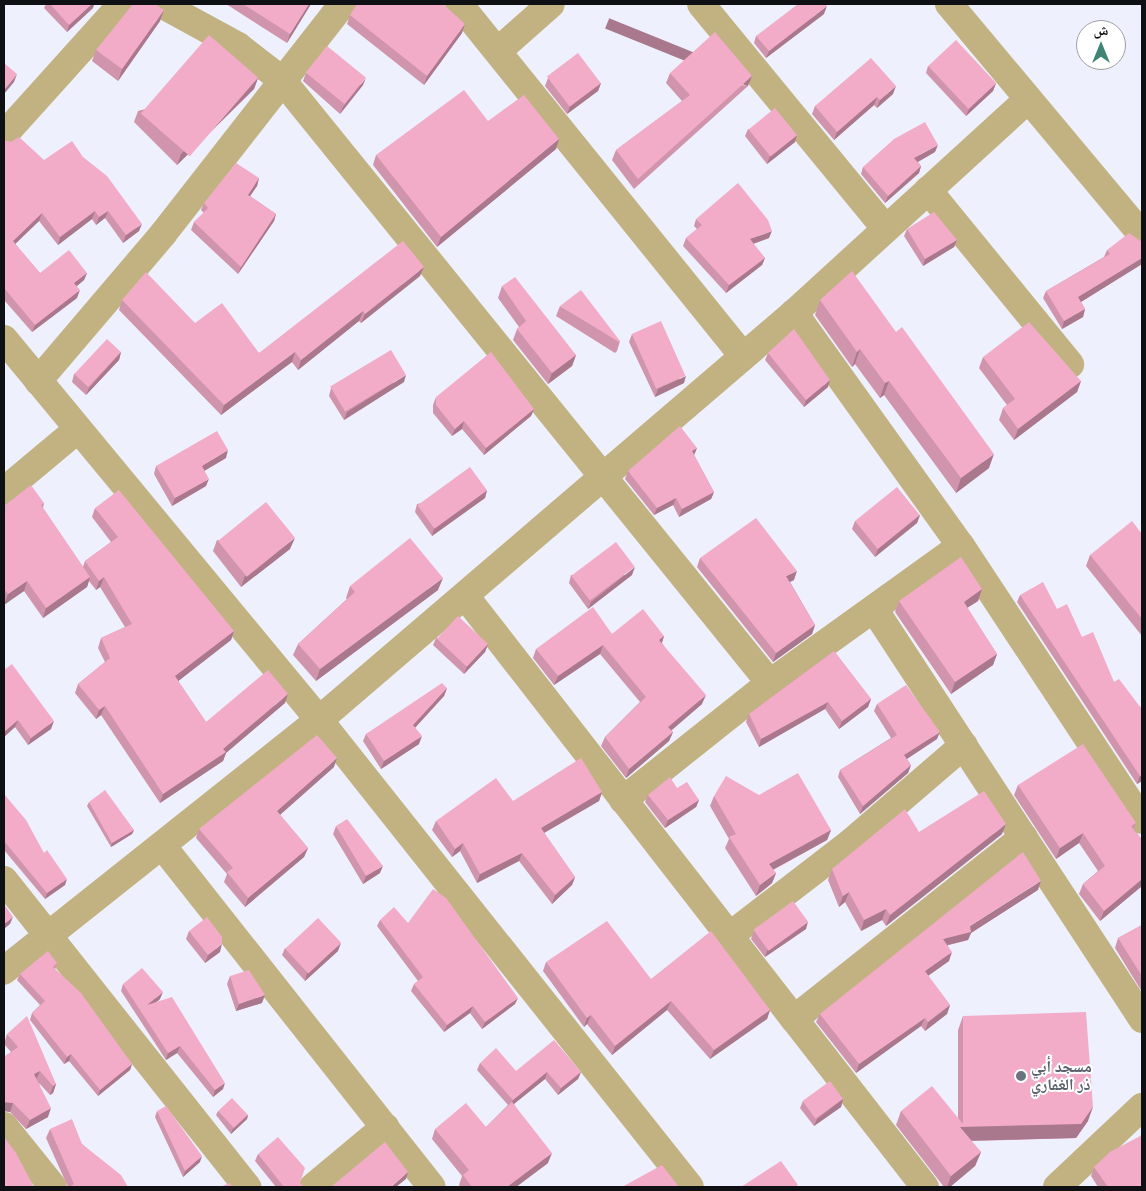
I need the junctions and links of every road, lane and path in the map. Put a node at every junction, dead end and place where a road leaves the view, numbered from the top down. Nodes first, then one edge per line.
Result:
1 (122, 4) edge
2 (161, 4) edge
3 (343, 4) edge
4 (459, 4) edge
5 (551, 4) edge
6 (701, 4) edge
7 (949, 4) edge
8 (499, 50) junction
9 (282, 80) junction
10 (1028, 99) junction
11 (4, 135) edge
12 (928, 190) junction
13 (886, 229) junction
14 (1142, 235) edge
15 (794, 313) junction
16 (4, 339) edge
17 (743, 356) junction
18 (1070, 364) dead end
19 (38, 382) junction
20 (77, 430) junction
21 (601, 474) junction
22 (4, 491) edge
23 (961, 546) junction
24 (466, 597) junction
25 (874, 609) junction
26 (770, 683) junction
27 (319, 720) junction
28 (964, 745) junction
29 (623, 800) junction
30 (1142, 820) edge
31 (1024, 837) junction
32 (164, 848) junction
33 (4, 880) edge
34 (49, 934) junction
35 (728, 937) junction
36 (4, 971) edge
37 (794, 1019) junction
38 (1142, 1019) edge
39 (1142, 1107) edge
40 (4, 1126) edge
41 (385, 1127) junction
42 (53, 1187) edge
43 (247, 1187) edge
44 (313, 1187) edge
45 (432, 1187) edge
46 (690, 1187) edge
47 (925, 1187) edge
48 (1058, 1187) edge

1 - 11 street
2 - 9 street
3 - 9 street
4 - 8 street
5 - 8 street
6 - 13 street
7 - 10 street
8 - 17 street
9 - 19 street
9 - 21 street
10 - 12 street
10 - 14 street
12 - 13 street
12 - 18 street
13 - 15 street
15 - 17 street
15 - 23 street
16 - 19 street
17 - 21 street
19 - 20 street
20 - 22 street
20 - 27 street
21 - 24 street
21 - 26 street
23 - 25 street
23 - 30 street
24 - 27 street
24 - 29 street
25 - 26 street
25 - 28 street
26 - 29 street
27 - 32 street
27 - 46 street
28 - 31 street
28 - 35 street
29 - 35 street
31 - 37 street
31 - 38 street
32 - 34 street
32 - 41 street
33 - 34 street
34 - 36 street
34 - 43 street
35 - 37 street
37 - 47 street
39 - 48 street
40 - 42 street
41 - 44 street
41 - 45 street

